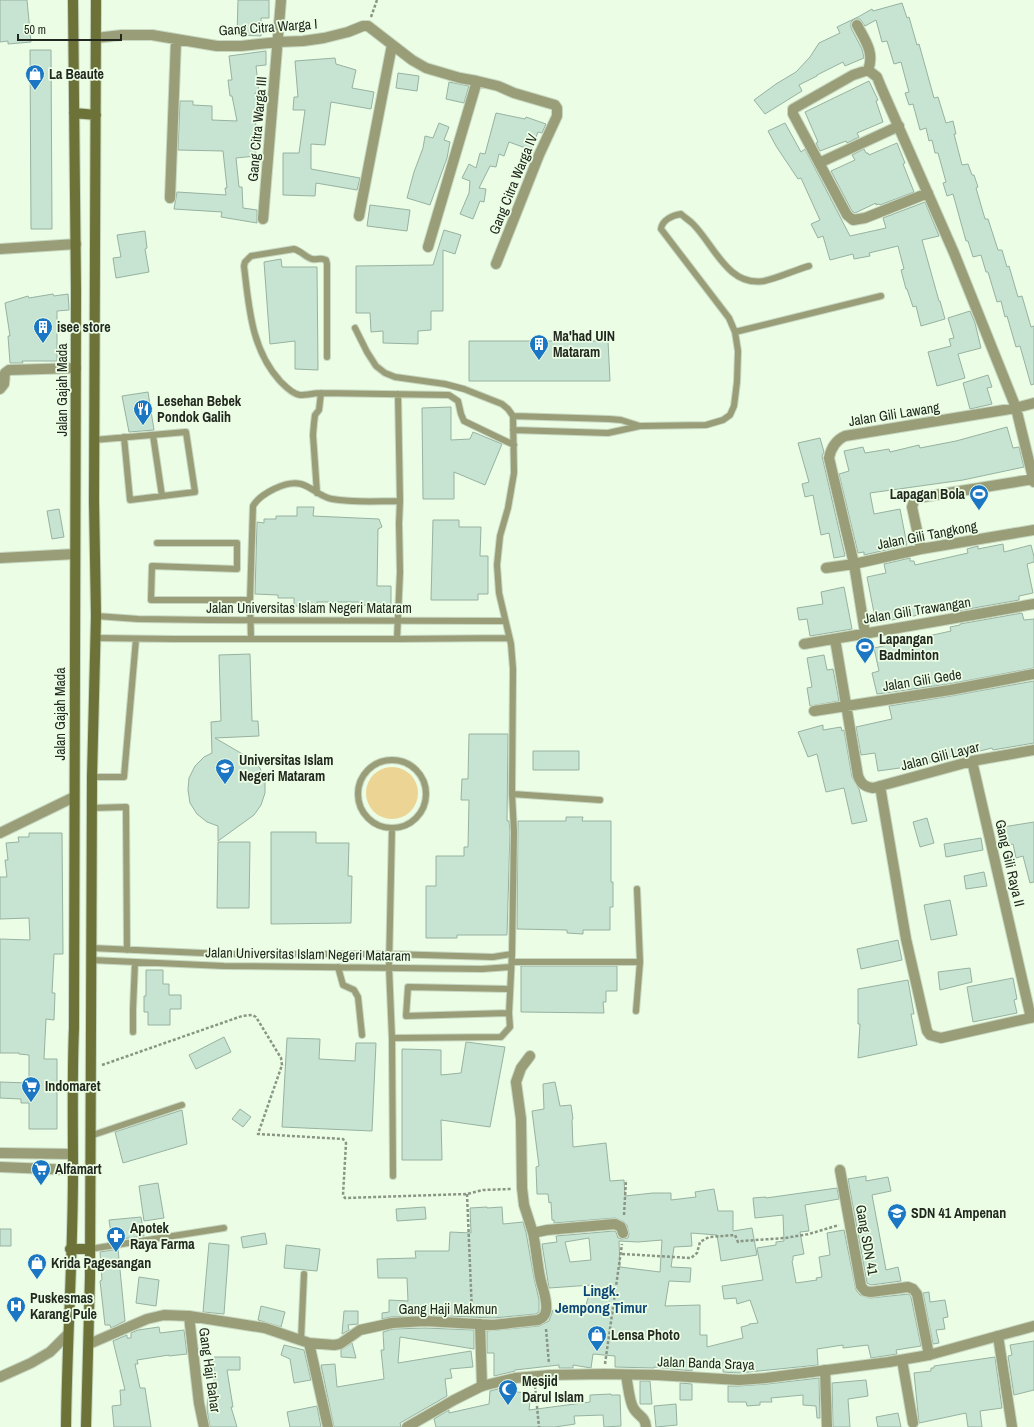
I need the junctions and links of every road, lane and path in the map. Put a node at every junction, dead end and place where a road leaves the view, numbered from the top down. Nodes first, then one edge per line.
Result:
1 (73, 0) edge
2 (96, 0) edge
3 (281, 0) edge
4 (377, 0) edge
5 (857, 25) dead end
6 (368, 26) junction
7 (96, 38) junction
8 (176, 40) junction
9 (278, 42) junction
10 (392, 45) junction
11 (868, 70) junction
12 (477, 81) junction
13 (74, 113) junction
14 (96, 115) junction
15 (899, 126) junction
16 (819, 163) junction
17 (928, 193) junction
18 (170, 198) dead end
19 (359, 216) dead end
20 (263, 220) dead end
21 (76, 244) junction
22 (428, 247) dead end
23 (0, 249) edge
24 (496, 264) dead end
25 (808, 266) dead end
26 (881, 296) dead end
27 (355, 328) dead end
28 (735, 332) junction
29 (327, 357) dead end
30 (76, 368) junction
31 (0, 389) edge
32 (322, 393) junction
33 (398, 394) junction
34 (1034, 403) edge
35 (1016, 408) junction
36 (513, 416) junction
37 (640, 426) junction
38 (513, 430) junction
39 (153, 435) junction
40 (124, 437) junction
41 (94, 440) junction
42 (514, 445) junction
43 (1034, 480) edge
44 (317, 493) junction
45 (162, 496) junction
46 (94, 501) junction
47 (400, 501) junction
48 (76, 502) junction
49 (1034, 530) edge
50 (157, 543) dead end
51 (920, 549) junction
52 (75, 554) junction
53 (0, 558) edge
54 (854, 564) junction
55 (826, 568) dead end
56 (250, 600) junction
57 (1034, 604) edge
58 (96, 616) junction
59 (251, 621) junction
60 (397, 621) junction
61 (505, 621) junction
62 (865, 633) junction
63 (96, 638) junction
64 (509, 638) junction
65 (136, 639) junction
66 (251, 639) junction
67 (397, 639) junction
68 (835, 639) junction
69 (804, 644) dead end
70 (1034, 674) edge
71 (846, 706) junction
72 (814, 711) dead end
73 (1034, 750) edge
74 (972, 761) junction
75 (92, 777) junction
76 (880, 786) junction
77 (512, 794) junction
78 (74, 797) junction
79 (600, 800) dead end
80 (92, 808) junction
81 (392, 828) junction
82 (0, 833) edge
83 (637, 889) dead end
84 (91, 948) junction
85 (127, 950) junction
86 (389, 954) junction
87 (512, 954) junction
88 (91, 960) junction
89 (136, 962) junction
90 (640, 962) junction
91 (512, 964) junction
92 (338, 967) junction
93 (389, 967) junction
94 (509, 989) junction
95 (636, 1011) dead end
96 (508, 1013) junction
97 (1033, 1018) edge
98 (133, 1032) dead end
99 (362, 1035) dead end
100 (392, 1038) junction
101 (530, 1056) dead end
102 (72, 1069) junction
103 (91, 1069) junction
104 (182, 1105) dead end
105 (90, 1136) junction
106 (0, 1153) edge
107 (72, 1154) junction
108 (0, 1167) edge
109 (73, 1170) junction
110 (840, 1170) dead end
111 (393, 1176) dead end
112 (626, 1180) dead end
113 (522, 1188) junction
114 (466, 1194) junction
115 (850, 1222) junction
116 (224, 1228) dead end
117 (623, 1232) junction
118 (533, 1233) junction
119 (70, 1249) junction
120 (90, 1250) junction
121 (622, 1254) junction
122 (304, 1274) dead end
123 (189, 1316) junction
124 (544, 1316) junction
125 (476, 1324) junction
126 (1034, 1326) edge
127 (68, 1334) junction
128 (998, 1336) junction
129 (305, 1341) junction
130 (89, 1344) junction
131 (929, 1355) junction
132 (902, 1360) junction
133 (825, 1370) junction
134 (604, 1374) junction
135 (550, 1375) junction
136 (626, 1375) junction
137 (0, 1376) edge
138 (534, 1376) junction
139 (482, 1386) junction
140 (912, 1423) dead end
141 (66, 1427) edge
142 (86, 1427) edge
143 (204, 1427) edge
144 (328, 1427) edge
145 (407, 1427) edge
146 (539, 1427) edge
147 (646, 1427) edge
148 (827, 1427) edge
149 (1012, 1427) edge

1 - 13 main road, Jalan Gajah Mada
2 - 7 main road
3 - 9 street, Gang Citra Warga III
4 - 6 path
5 - 11 street
6 - 9 street, Gang Citra Warga I
6 - 10 street
7 - 8 street, Gang Citra Warga I
7 - 14 main road
8 - 9 street, Gang Citra Warga I
8 - 18 street
9 - 20 street, Gang Citra Warga III
10 - 12 street
10 - 19 street
11 - 15 street
11 - 16 street
12 - 22 street
12 - 24 street, Gang Citra Warga IV
13 - 14 main road
13 - 21 main road, Jalan Gajah Mada
14 - 41 main road
15 - 16 street
15 - 17 street
16 - 17 street
17 - 35 street
21 - 23 street
21 - 30 main road, Jalan Gajah Mada
25 - 28 lane
26 - 28 lane
27 - 36 lane
28 - 37 lane
29 - 32 lane
30 - 31 street
30 - 48 main road, Jalan Gajah Mada
32 - 33 lane
32 - 44 lane
33 - 42 lane
33 - 47 lane
34 - 35 street, Jalan Gili Lawang
35 - 43 street
35 - 54 street, Jalan Gili Lawang
36 - 37 lane
36 - 38 lane
37 - 38 lane
38 - 42 lane
39 - 40 lane
39 - 45 lane
39 - 45 lane
40 - 41 lane
40 - 45 lane
41 - 46 main road
42 - 61 lane
43 - 51 street
44 - 47 lane
44 - 56 lane
46 - 48 main road
46 - 58 main road
47 - 60 lane
48 - 52 main road, Jalan Gajah Mada
49 - 51 street, Jalan Gili Tangkong
50 - 56 lane
51 - 54 street, Jalan Gili Tangkong
52 - 53 street
52 - 78 main road, Jalan Gajah Mada
54 - 55 street, Jalan Gili Tangkong
54 - 62 street, Jalan Gili Lawang
56 - 59 lane
57 - 62 street, Jalan Gili Trawangan
58 - 59 lane, Jalan Universitas Islam Negeri Mataram
58 - 63 main road
59 - 60 lane, Jalan Universitas Islam Negeri Mataram
59 - 66 lane
60 - 61 lane, Jalan Universitas Islam Negeri Mataram
60 - 67 lane
61 - 64 lane
62 - 68 street, Jalan Gili Trawangan
63 - 65 lane
63 - 75 main road
64 - 67 lane
64 - 77 lane
65 - 66 lane
65 - 75 lane
66 - 67 lane
68 - 69 street, Jalan Gili Trawangan
68 - 71 street
70 - 71 street, Jalan Gili Gede
71 - 72 street, Jalan Gili Gede
71 - 76 street, Jalan Gili Layar
73 - 74 street, Jalan Gili Layar
74 - 76 street, Jalan Gili Layar
74 - 97 street, Gang Gili Raya II
75 - 80 main road
76 - 97 street
77 - 79 lane
77 - 87 lane
78 - 82 street
78 - 102 main road, Jalan Gajah Mada
80 - 84 main road
80 - 85 lane
81 - 81 lane
81 - 86 lane
83 - 90 lane
84 - 85 lane, Jalan Universitas Islam Negeri Mataram
84 - 88 main road
85 - 86 lane, Jalan Universitas Islam Negeri Mataram
86 - 87 lane, Jalan Universitas Islam Negeri Mataram
86 - 93 lane
87 - 91 lane
88 - 89 lane, Jalan Universitas Islam Negeri Mataram
88 - 103 main road
89 - 92 lane, Jalan Universitas Islam Negeri Mataram
89 - 98 lane
90 - 91 lane, Jalan Universitas Islam Negeri Mataram
90 - 95 lane
91 - 93 lane, Jalan Universitas Islam Negeri Mataram
91 - 94 lane
92 - 93 lane, Jalan Universitas Islam Negeri Mataram
92 - 99 lane
93 - 100 lane
94 - 96 lane
94 - 96 lane
96 - 100 lane
100 - 111 lane
101 - 113 street
102 - 103 main road
102 - 107 main road, Jalan Gajah Mada
103 - 105 main road
103 - 114 path
104 - 105 lane
105 - 120 main road
106 - 107 street
107 - 109 main road, Jalan Gajah Mada
108 - 109 street
109 - 119 main road, Jalan Gajah Mada
110 - 115 street, Gang SDN 41
112 - 117 path
113 - 114 path
113 - 118 street
114 - 125 path
115 - 121 path
115 - 131 street, Gang SDN 41
116 - 120 lane
117 - 118 street
117 - 121 path
118 - 124 street
119 - 120 main road
119 - 127 main road, Jalan Gajah Mada
120 - 130 main road
121 - 134 path
122 - 129 lane
123 - 129 street, Gang Haji Makmun
123 - 130 street, Gang Haji Makmun
123 - 143 street, Gang Haji Bahar
124 - 125 street, Gang Haji Makmun
124 - 135 path
125 - 129 street, Gang Haji Makmun
125 - 139 street
126 - 128 street, Jalan Banda Sraya
127 - 137 street
127 - 141 main road, Jalan Gajah Mada
128 - 131 street, Jalan Banda Sraya
128 - 149 street
129 - 144 street
130 - 142 main road
131 - 132 street, Jalan Banda Sraya
132 - 133 street, Jalan Banda Sraya
132 - 140 street
133 - 136 street, Jalan Banda Sraya
133 - 148 street
134 - 135 street, Jalan Banda Sraya
134 - 136 street, Jalan Banda Sraya
135 - 138 street, Jalan Banda Sraya
136 - 147 street
138 - 139 street, Jalan Banda Sraya
138 - 146 path
139 - 145 street, Jalan Banda Sraya

